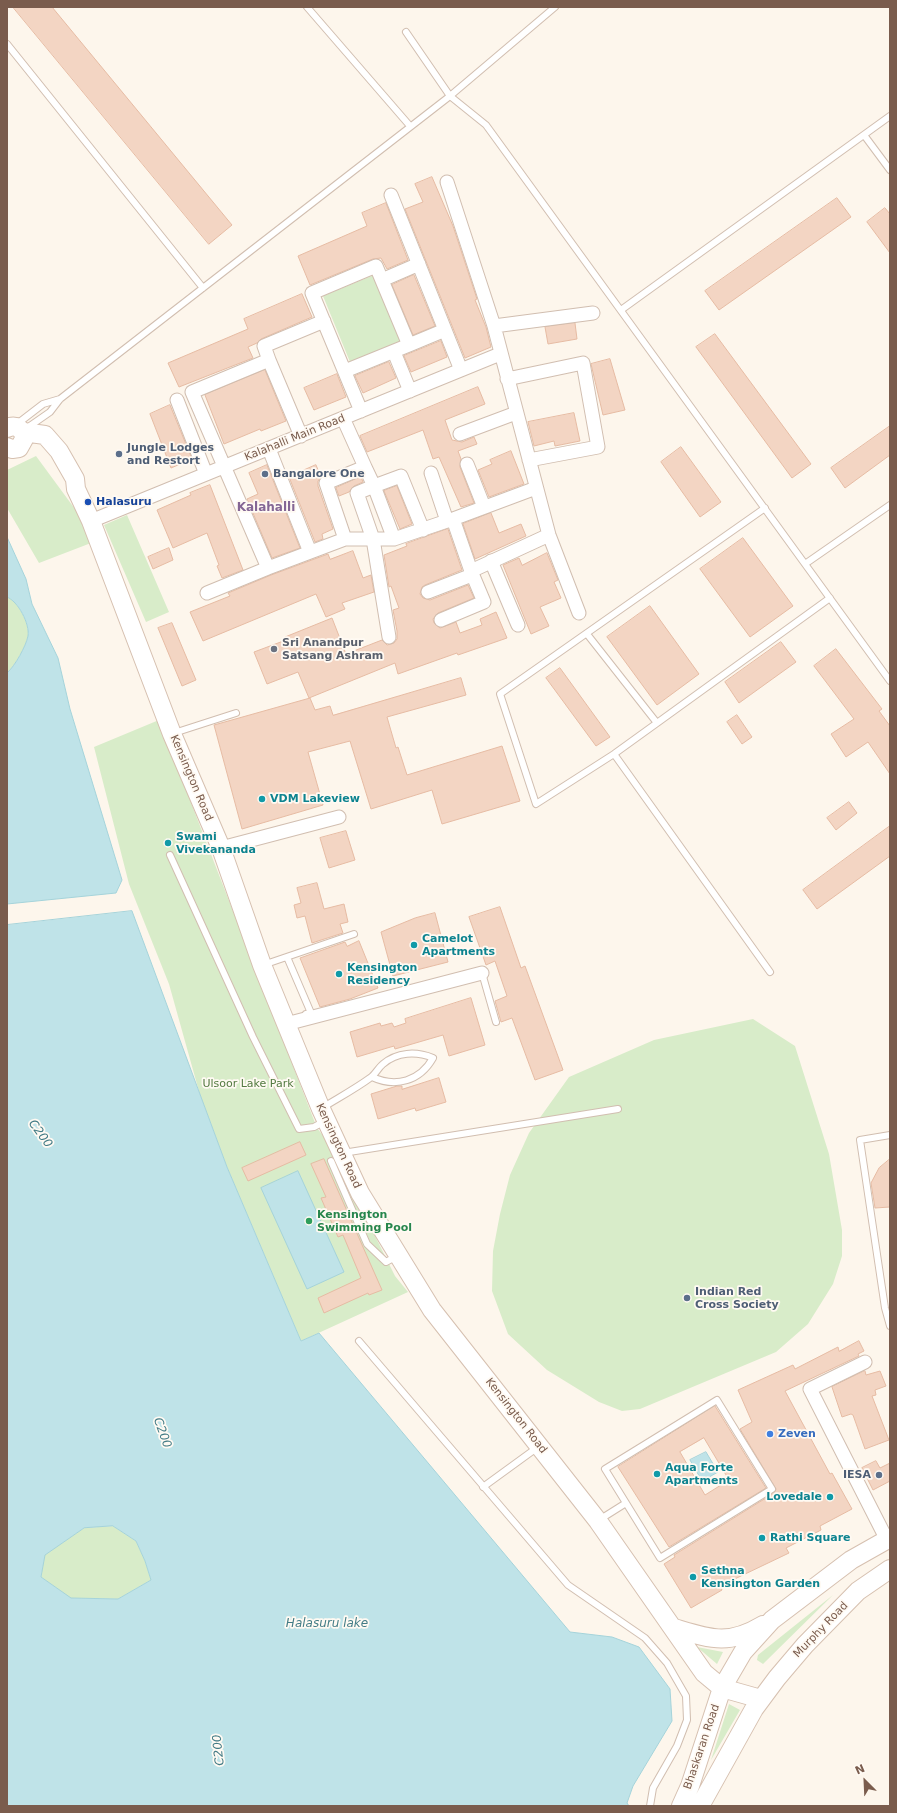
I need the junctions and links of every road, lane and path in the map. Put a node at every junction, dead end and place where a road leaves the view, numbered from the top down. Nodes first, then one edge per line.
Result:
1 (307, 7) edge
2 (555, 7) edge
3 (406, 32) dead end
4 (7, 44) edge
5 (450, 96) junction
6 (890, 116) edge
7 (410, 126) junction
8 (864, 135) junction
9 (890, 170) edge
10 (447, 182) dead end
11 (391, 195) dead end
12 (419, 264) junction
13 (382, 280) junction
14 (203, 288) junction
15 (621, 310) junction
16 (592, 313) dead end
17 (324, 321) junction
18 (494, 326) junction
19 (445, 330) junction
20 (409, 345) junction
21 (394, 352) junction
22 (500, 354) junction
23 (270, 360) junction
24 (461, 370) junction
25 (345, 371) junction
26 (507, 379) junction
27 (410, 391) junction
28 (60, 399) junction
29 (177, 400) dead end
30 (362, 410) junction
31 (516, 413) junction
32 (342, 418) junction
33 (460, 434) dead end
34 (301, 436) junction
35 (14, 438) edge
36 (269, 449) junction
37 (528, 460) junction
38 (466, 464) dead end
39 (223, 467) junction
40 (365, 467) junction
41 (431, 473) dead end
42 (206, 474) junction
43 (374, 486) junction
44 (536, 488) junction
45 (890, 505) edge
46 (484, 507) junction
47 (764, 508) junction
48 (450, 520) junction
49 (91, 521) junction
50 (423, 530) junction
51 (549, 535) junction
52 (345, 539) junction
53 (373, 539) junction
54 (394, 539) junction
55 (310, 552) junction
56 (491, 561) junction
57 (805, 564) junction
58 (268, 568) junction
59 (471, 573) junction
60 (428, 592) dead end
61 (207, 593) dead end
62 (830, 598) junction
63 (579, 613) dead end
64 (441, 620) dead end
65 (518, 625) dead end
66 (587, 634) junction
67 (389, 637) dead end
68 (890, 681) edge
69 (236, 713) dead end
70 (656, 723) junction
71 (172, 734) junction
72 (614, 754) junction
73 (339, 817) dead end
74 (221, 848) junction
75 (170, 856) dead end
76 (354, 934) dead end
77 (287, 957) junction
78 (262, 965) junction
79 (770, 972) dead end
80 (482, 973) joint
81 (285, 1022) junction
82 (496, 1022) dead end
83 (372, 1077) junction
84 (618, 1109) dead end
85 (324, 1114) junction
86 (890, 1135) edge
87 (336, 1157) junction
88 (890, 1326) edge
89 (359, 1340) dead end
90 (866, 1362) dead end
91 (540, 1446) junction
92 (483, 1487) junction
93 (626, 1503) junction
94 (598, 1521) junction
95 (889, 1539) edge
96 (890, 1569) edge
97 (772, 1620) junction
98 (674, 1628) junction
99 (722, 1688) junction
100 (761, 1699) junction
101 (650, 1806) edge
102 (681, 1806) edge
103 (700, 1806) edge

1 - 7 lane
2 - 5 lane
3 - 5 lane
4 - 14 lane
5 - 7 lane
5 - 15 lane
6 - 8 lane
7 - 14 lane
8 - 9 lane
8 - 15 lane
10 - 18 street
11 - 12 street
12 - 13 street
12 - 19 street
13 - 17 street
13 - 20 street
14 - 28 lane
15 - 47 lane
16 - 18 street
17 - 23 street
17 - 25 street
18 - 22 street
19 - 20 street
19 - 24 street
20 - 21 street
21 - 25 street
21 - 27 street
22 - 24 street, Kalahalli Main Road
22 - 26 street
23 - 34 street
23 - 39 street
24 - 27 street, Kalahalli Main Road
25 - 30 street
26 - 31 street
26 - 37 street
27 - 30 street, Kalahalli Main Road
28 - 35 lane
28 - 35 lane
29 - 42 street
30 - 32 street, Kalahalli Main Road
31 - 33 street
31 - 37 street
32 - 34 street, Kalahalli Main Road
32 - 40 street
34 - 36 street, Kalahalli Main Road
35 - 49 main road, Kensington Road
36 - 39 street, Kalahalli Main Road
36 - 55 street
37 - 44 street
38 - 46 street
39 - 42 street, Kalahalli Main Road
39 - 58 street
40 - 43 street
40 - 52 street
41 - 48 street
42 - 49 street, Kalahalli Main Road
43 - 50 street
43 - 53 street
43 - 54 street
44 - 46 street
44 - 51 street
45 - 57 lane
46 - 48 street
47 - 57 lane
47 - 66 lane
48 - 50 street
48 - 59 street
49 - 71 main road, Kensington Road
50 - 54 street
51 - 56 street
51 - 63 street
52 - 53 street
52 - 55 street
53 - 54 street
53 - 67 street
55 - 58 street
56 - 59 street
56 - 65 street
57 - 62 lane
58 - 61 street
59 - 60 street
59 - 64 street
62 - 68 lane
62 - 70 lane
66 - 70 lane
66 - 72 lane
69 - 71 lane
70 - 72 lane
71 - 74 main road, Kensington Road
72 - 79 lane
73 - 74 street
74 - 78 main road, Kensington Road
75 - 85 lane
76 - 77 lane
77 - 78 lane
77 - 81 lane
78 - 81 main road, Kensington Road
80 - 81 street
80 - 82 lane
81 - 85 main road, Kensington Road
83 - 83 lane
83 - 85 lane
84 - 87 lane
85 - 87 main road, Kensington Road
86 - 88 lane
87 - 91 main road, Kensington Road
89 - 92 lane
90 - 95 street
91 - 92 lane
91 - 94 main road, Kensington Road
92 - 101 lane
93 - 93 lane
93 - 94 lane
94 - 98 main road, Kensington Road
95 - 97 main road
96 - 100 main road, Murphy Road
97 - 98 main road
97 - 99 main road
98 - 99 main road, Kensington Road
99 - 100 main road, Kensington Road
99 - 102 main road, Bhaskaran Road
100 - 103 main road, Bhaskaran Road

